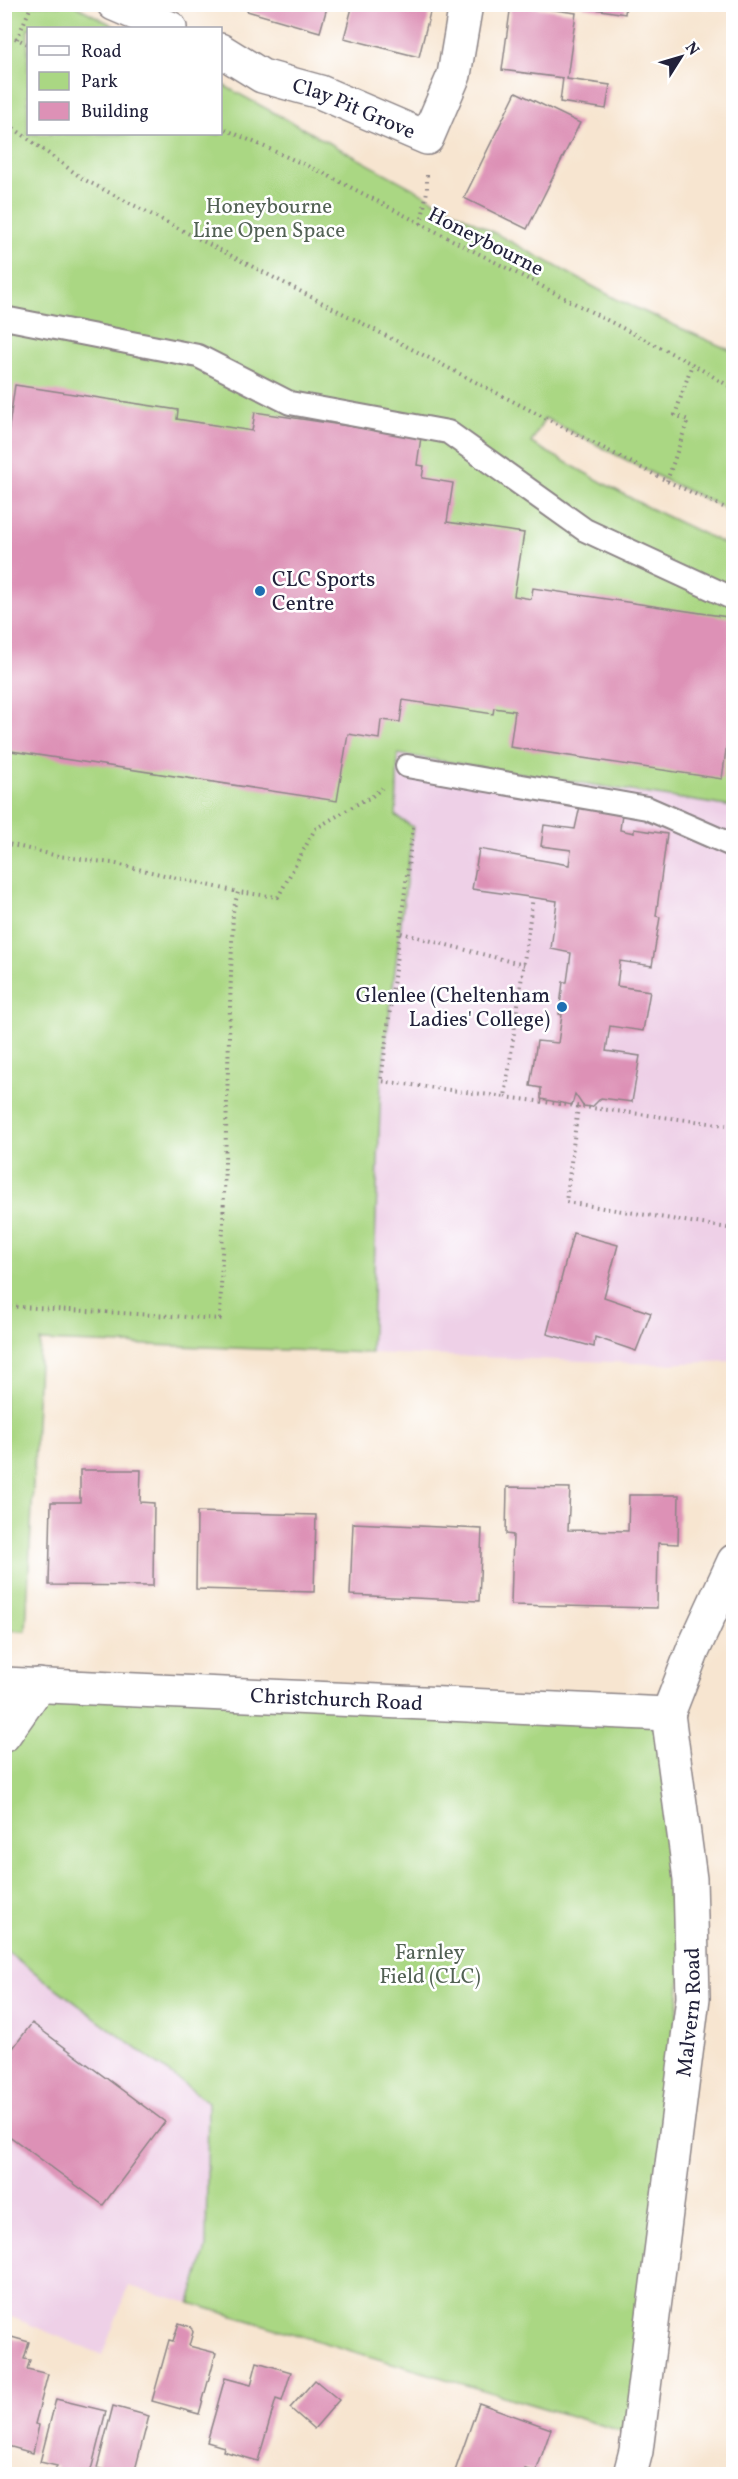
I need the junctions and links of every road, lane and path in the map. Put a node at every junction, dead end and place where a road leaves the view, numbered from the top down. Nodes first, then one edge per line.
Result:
1 (32, 4) edge
2 (114, 4) edge
3 (466, 4) edge
4 (168, 27) edge
5 (4, 33) edge
6 (17, 39) junction
7 (27, 44) edge
8 (222, 51) edge
9 (4, 122) edge
10 (222, 128) edge
11 (427, 138) junction
12 (421, 225) junction
13 (4, 318) edge
14 (693, 364) junction
15 (734, 389) edge
16 (667, 481) junction
17 (734, 512) edge
18 (734, 598) edge
19 (406, 766) joint
20 (413, 827) dead end
21 (4, 843) edge
22 (734, 846) edge
23 (238, 892) junction
24 (533, 897) dead end
25 (401, 933) junction
26 (524, 964) junction
27 (505, 1097) junction
28 (578, 1107) junction
29 (726, 1125) dead end
30 (734, 1229) edge
31 (4, 1306) edge
32 (734, 1561) edge
33 (4, 1684) edge
34 (39, 1685) junction
35 (668, 1714) junction
36 (4, 1735) edge
37 (630, 2475) edge

1 - 6 path
2 - 4 street
3 - 11 street, Clay Pit Grove
5 - 6 path
6 - 7 path
8 - 11 street, Clay Pit Grove
9 - 16 path
10 - 12 path, Honeybourne
11 - 12 path
12 - 14 path, Honeybourne
13 - 18 lane
14 - 15 path, Honeybourne
14 - 16 path
16 - 17 path
19 - 22 lane
19 - 23 path
20 - 25 path
21 - 23 path
23 - 31 path
24 - 26 path
25 - 26 path
25 - 27 path
26 - 27 path
27 - 28 path
28 - 29 path
28 - 30 path
32 - 35 street, Malvern Road
33 - 34 street, Christchurch Road
34 - 35 street, Christchurch Road
34 - 36 street
35 - 37 street, Malvern Road

